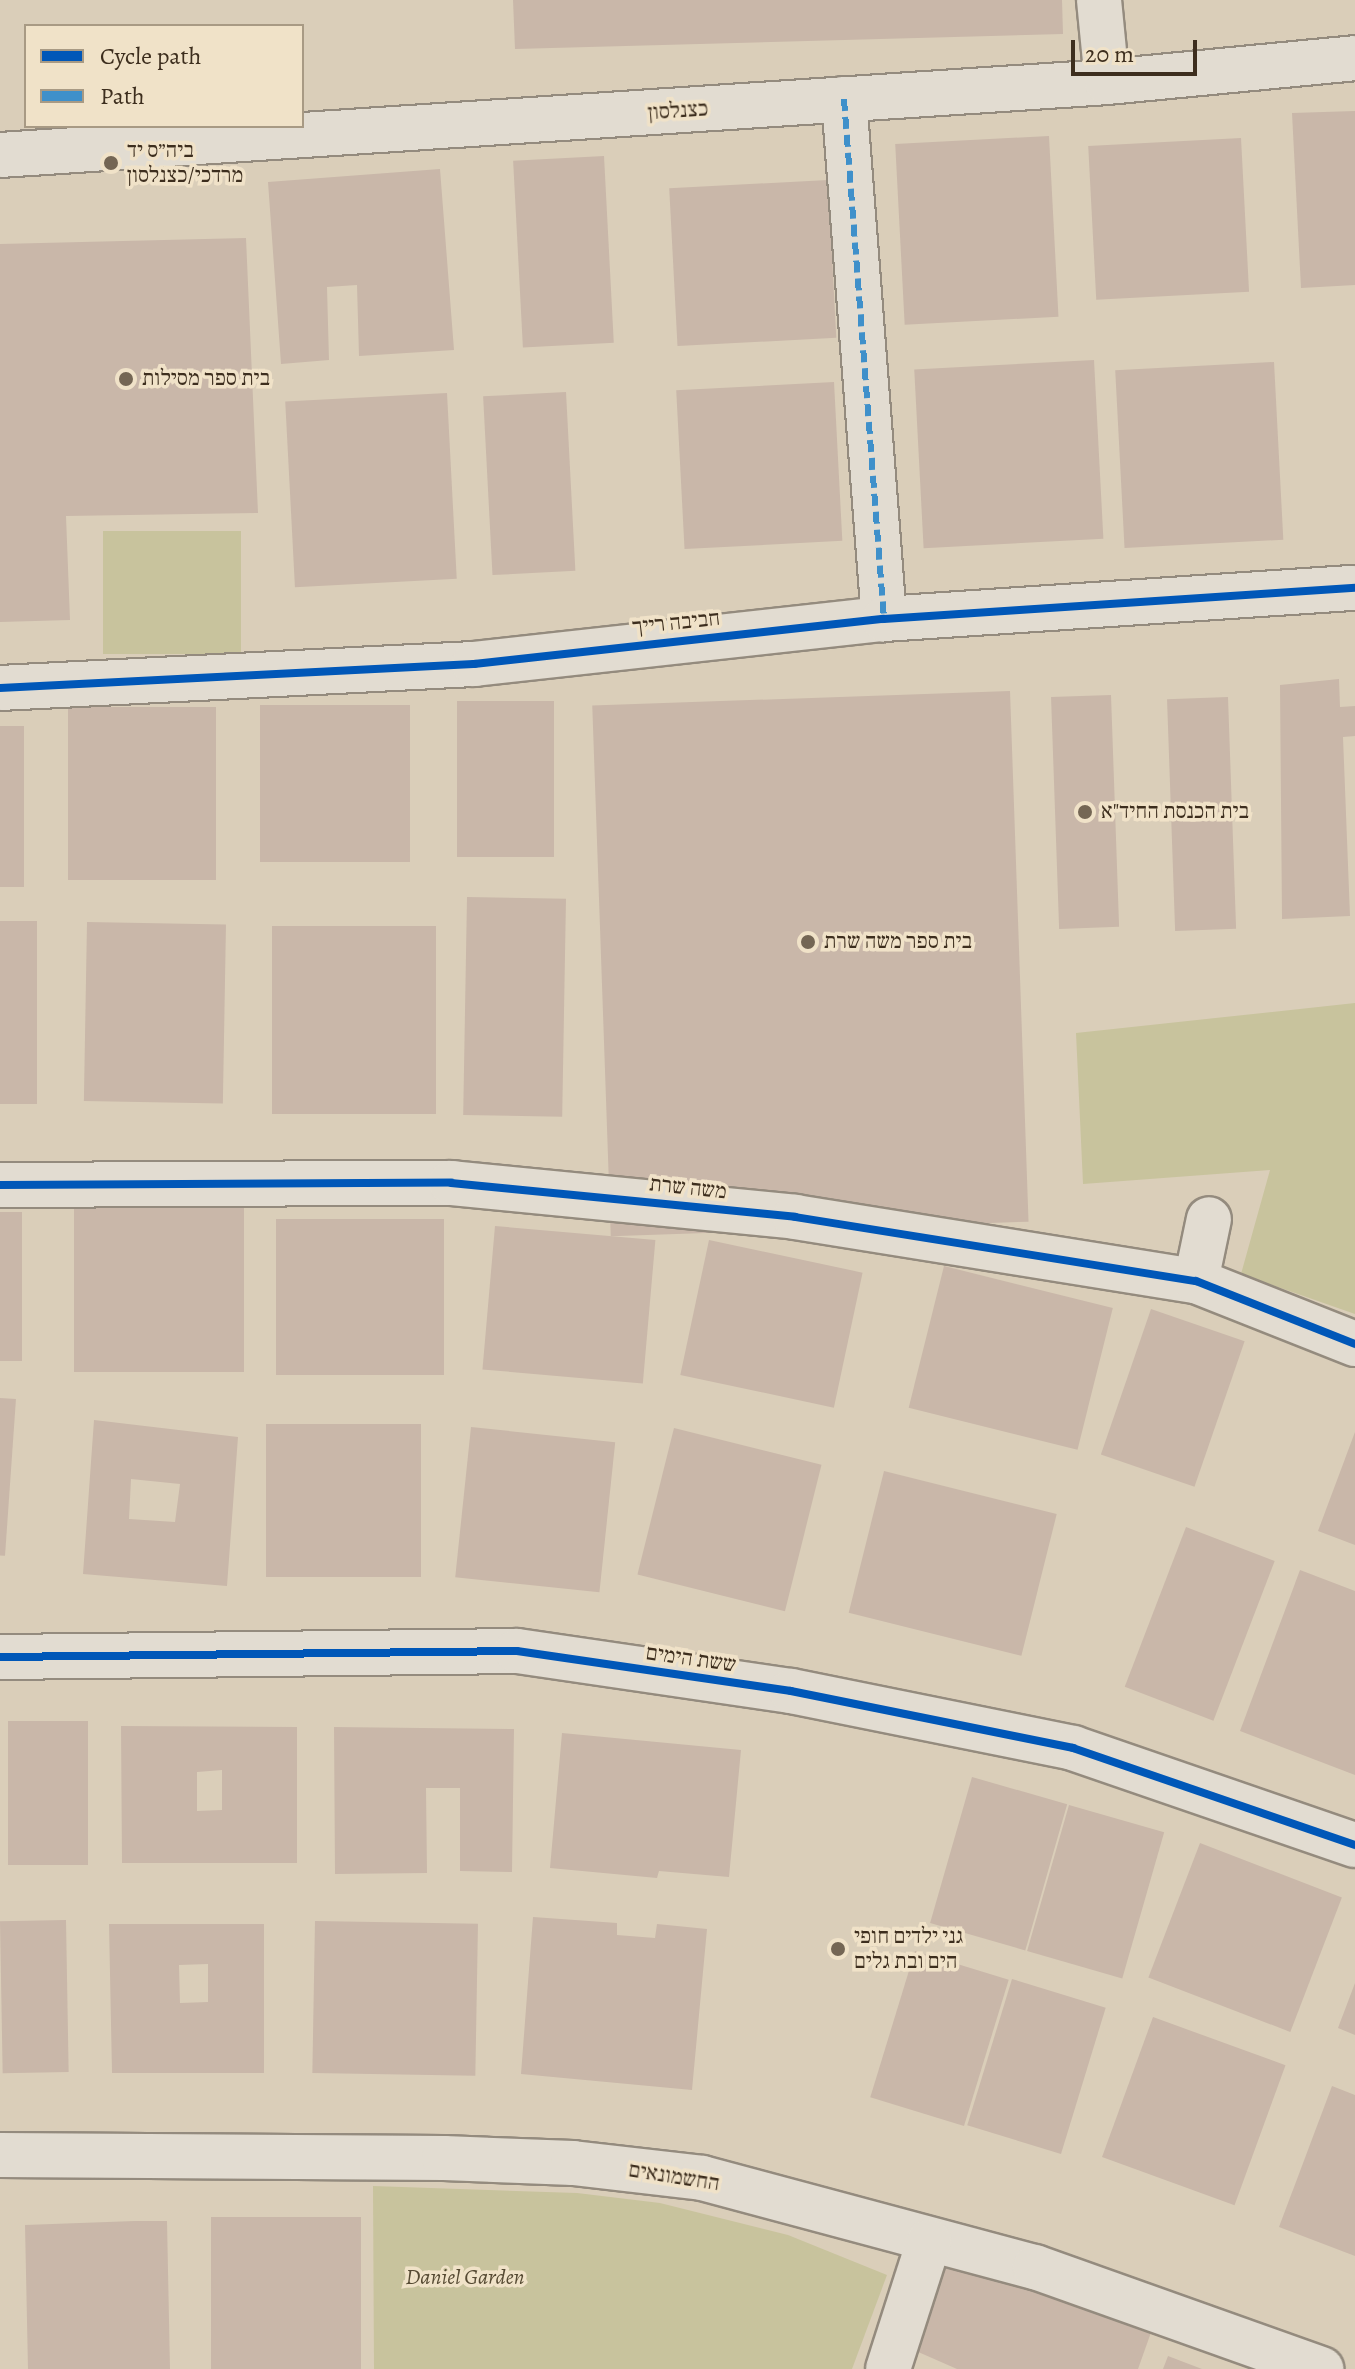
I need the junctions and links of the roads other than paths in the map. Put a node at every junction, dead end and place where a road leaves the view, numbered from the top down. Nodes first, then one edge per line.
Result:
1 (1099, 0) edge
2 (1355, 58) edge
3 (1107, 82) junction
4 (844, 99) junction
5 (0, 155) edge
6 (1355, 588) edge
7 (884, 619) junction
8 (0, 688) edge
9 (0, 1185) edge
10 (1209, 1219) dead end
11 (1196, 1281) junction
12 (1355, 1344) edge
13 (0, 1657) edge
14 (1355, 1845) edge
15 (0, 2155) edge
16 (929, 2241) junction
17 (888, 2369) edge
18 (1321, 2369) edge

1 - 3 street
2 - 3 street, כצנלסון
3 - 4 street, כצנלסון
4 - 5 street, כצנלסון
4 - 7 street
6 - 7 street, חביבה רייך
7 - 8 street, חביבה רייך
9 - 11 street, משה שרת
10 - 11 street
11 - 12 street, משה שרת
13 - 14 street, ששת הימים
15 - 16 street, החשמונאים
16 - 17 street
16 - 18 street, החשמונאים

